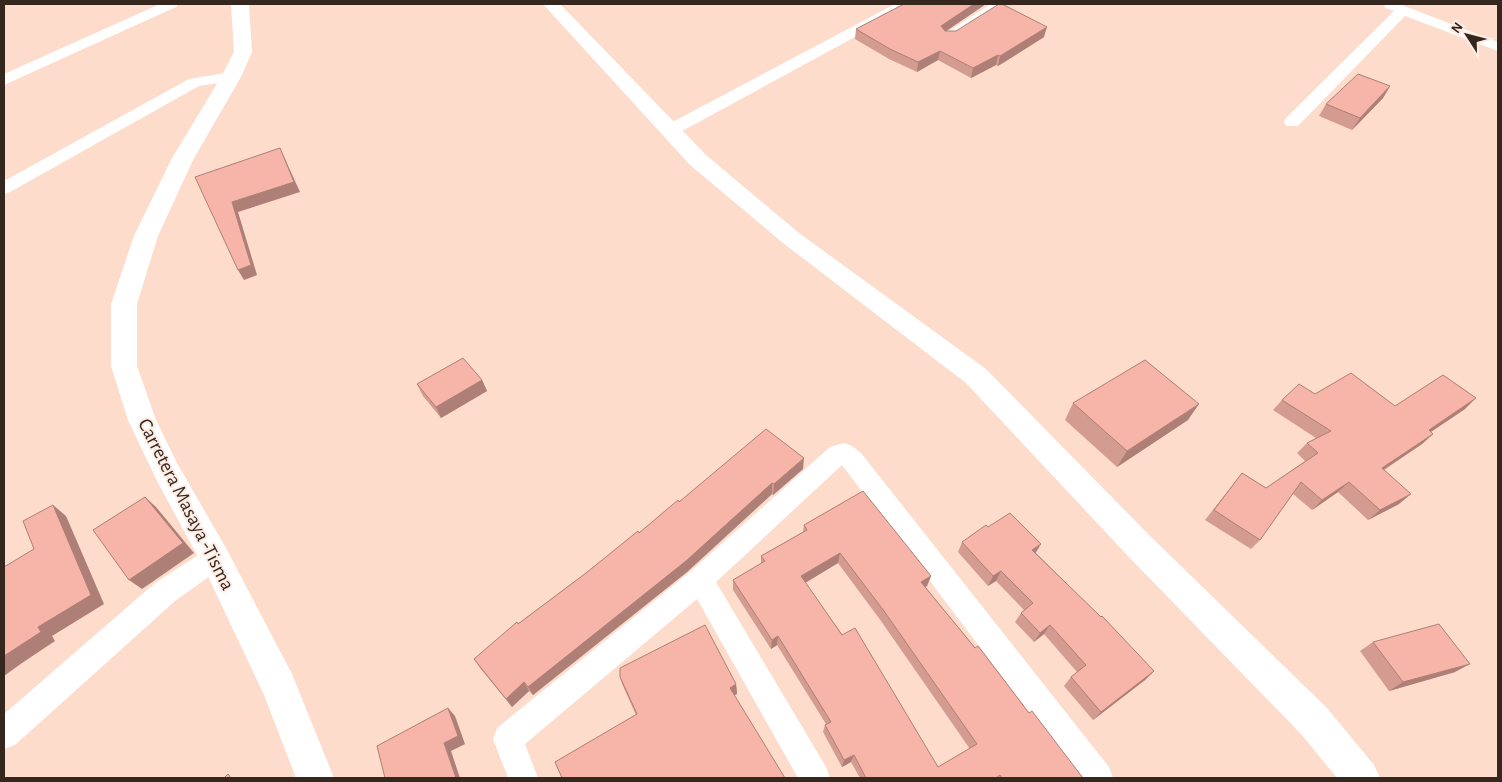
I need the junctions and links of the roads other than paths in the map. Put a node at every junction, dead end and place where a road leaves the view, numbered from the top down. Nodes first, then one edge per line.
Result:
1 (171, 4) edge
2 (240, 4) edge
3 (552, 4) edge
4 (905, 4) edge
5 (1001, 4) edge
6 (1387, 4) edge
7 (1403, 10) junction
8 (948, 36) edge
9 (1498, 46) edge
10 (231, 77) junction
11 (4, 80) edge
12 (1292, 122) dead end
13 (669, 130) junction
14 (8, 181) edge
15 (215, 558) junction
16 (700, 580) junction
17 (4, 734) edge
18 (315, 778) edge
19 (523, 778) edge
20 (814, 778) edge
21 (1098, 778) edge
22 (1361, 778) edge

1 - 11 street
2 - 10 street, Carretera Masaya -Tisma
3 - 13 street
4 - 13 street
5 - 8 street
6 - 7 street
7 - 9 street
7 - 12 street
10 - 14 street
10 - 15 street, Carretera Masaya -Tisma
13 - 22 street
15 - 17 street
15 - 18 street, Carretera Masaya -Tisma
16 - 19 street
16 - 20 street
16 - 21 street

